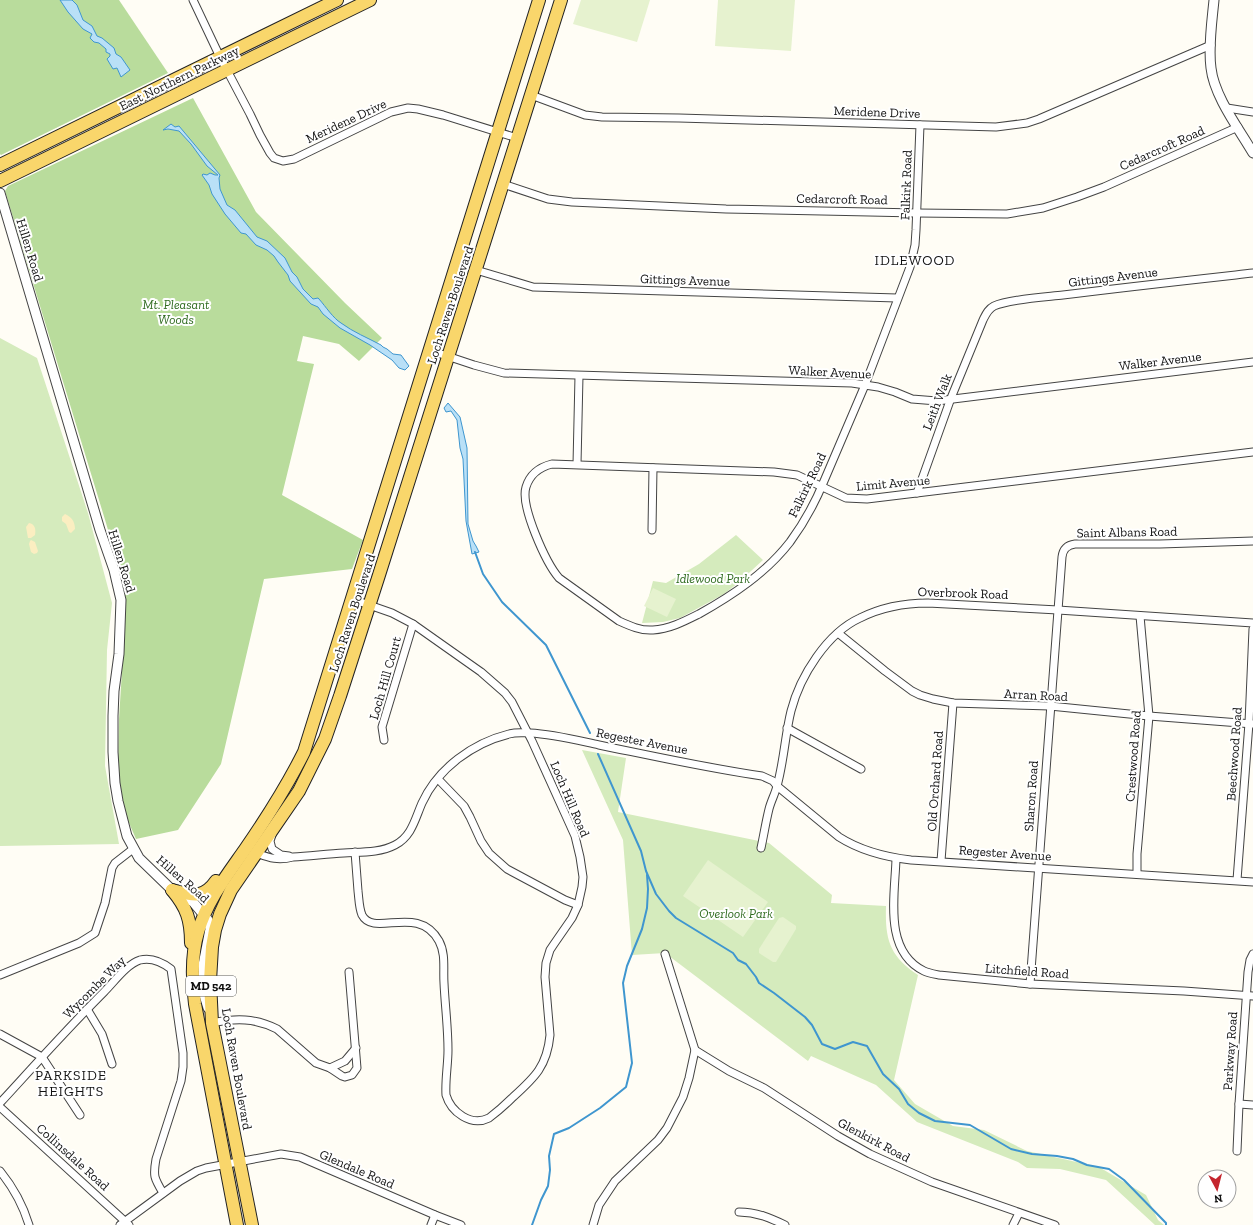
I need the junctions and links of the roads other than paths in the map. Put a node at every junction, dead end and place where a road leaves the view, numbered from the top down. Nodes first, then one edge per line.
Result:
1 (193, 0) edge
2 (337, 0) edge
3 (370, 0) edge
4 (539, 0) edge
5 (561, 0) edge
6 (1214, 0) edge
7 (1211, 45) junction
8 (220, 57) junction
9 (227, 70) junction
10 (531, 95) junction
11 (1227, 108) junction
12 (1253, 112) edge
13 (920, 125) junction
14 (1238, 127) junction
15 (498, 132) junction
16 (517, 138) junction
17 (1253, 153) edge
18 (0, 165) edge
19 (0, 181) edge
20 (503, 184) junction
21 (0, 193) edge
22 (917, 213) junction
23 (476, 270) junction
24 (1253, 273) edge
25 (897, 298) junction
26 (983, 320) joint
27 (429, 350) junction
28 (448, 357) junction
29 (1253, 362) edge
30 (579, 376) junction
31 (865, 385) junction
32 (951, 398) junction
33 (1253, 452) edge
34 (577, 464) junction
35 (653, 468) junction
36 (822, 486) junction
37 (526, 488) joint
38 (916, 493) junction
39 (652, 530) dead end
40 (1253, 540) edge
41 (352, 599) junction
42 (370, 605) junction
43 (1058, 610) junction
44 (1140, 616) junction
45 (1253, 623) edge
46 (413, 624) junction
47 (1253, 629) edge
48 (838, 633) junction
49 (338, 646) junction
50 (355, 648) junction
51 (953, 703) junction
52 (1050, 706) junction
53 (1149, 716) junction
54 (1251, 724) edge
55 (787, 728) junction
56 (528, 733) junction
57 (384, 740) dead end
58 (861, 769) dead end
59 (438, 779) junction
60 (777, 786) junction
61 (276, 826) junction
62 (762, 848) dead end
63 (133, 849) junction
64 (251, 851) junction
65 (355, 852) junction
66 (293, 857) junction
67 (896, 858) junction
68 (941, 861) junction
69 (1038, 867) junction
70 (1137, 874) junction
71 (1238, 880) junction
72 (1253, 882) edge
73 (172, 890) junction
74 (578, 905) junction
75 (204, 914) junction
76 (665, 954) dead end
77 (1253, 954) edge
78 (348, 972) dead end
79 (0, 974) edge
80 (193, 974) junction
81 (1030, 984) junction
82 (1250, 995) edge
83 (87, 1009) junction
84 (212, 1023) junction
85 (0, 1034) edge
86 (356, 1048) junction
87 (695, 1050) junction
88 (42, 1057) junction
89 (112, 1064) dead end
90 (330, 1068) junction
91 (0, 1104) edge
92 (1239, 1104) junction
93 (1253, 1105) edge
94 (0, 1107) edge
95 (80, 1115) dead end
96 (1238, 1151) dead end
97 (240, 1161) junction
98 (225, 1164) junction
99 (0, 1171) edge
100 (163, 1192) junction
101 (739, 1212) dead end
102 (1019, 1213) junction
103 (435, 1215) junction
104 (125, 1224) edge
105 (29, 1225) edge
106 (237, 1225) edge
107 (252, 1225) edge
108 (431, 1225) edge
109 (461, 1225) edge
110 (593, 1225) edge
111 (786, 1225) edge
112 (1013, 1225) edge
113 (1055, 1225) edge

1 - 8 street
2 - 8 main road, East Northern Parkway
3 - 9 main road, East Northern Parkway
4 - 15 main road, Loch Raven Boulevard
5 - 10 main road, Loch Raven Boulevard
6 - 7 street
7 - 11 street
7 - 13 street, Meridene Drive
8 - 9 street
8 - 18 main road, East Northern Parkway
9 - 15 street, Meridene Drive
9 - 19 main road, East Northern Parkway
10 - 13 street, Meridene Drive
10 - 16 main road, Loch Raven Boulevard
11 - 12 street
11 - 14 street
13 - 22 street, Falkirk Road
14 - 17 street
14 - 22 street, Cedarcroft Road
15 - 16 street, Meridene Drive
15 - 27 main road, Loch Raven Boulevard
16 - 20 main road, Loch Raven Boulevard
20 - 22 street, Cedarcroft Road
20 - 23 main road, Loch Raven Boulevard
21 - 63 street, Hillen Road
22 - 25 street, Falkirk Road
23 - 25 street, Gittings Avenue
23 - 28 main road, Loch Raven Boulevard
24 - 26 street, Gittings Avenue
25 - 31 street, Falkirk Road
26 - 32 street, Leith Walk
27 - 28 street, Walker Avenue
27 - 41 main road, Loch Raven Boulevard
28 - 30 street, Walker Avenue
28 - 42 main road, Loch Raven Boulevard / MD 542
29 - 32 street, Walker Avenue
30 - 31 street, Walker Avenue
30 - 34 street
31 - 32 street, Walker Avenue
31 - 36 street, Falkirk Road
32 - 38 street, Leith Walk
33 - 38 street, Limit Avenue
34 - 35 street, Limit Avenue
34 - 37 street, Limit Avenue
35 - 36 street, Limit Avenue
35 - 39 street
36 - 37 street, Falkirk Road
36 - 38 street, Limit Avenue
40 - 43 street, Saint Albans Road
41 - 42 street, Loch Hill Road
41 - 49 main road, Loch Raven Boulevard
42 - 46 street, Loch Hill Road
42 - 50 main road, Loch Raven Boulevard / MD 542
43 - 44 street, Overbrook Road
43 - 48 street, Overbrook Road
43 - 52 street, Sharon Road
44 - 45 street, Overbrook Road
44 - 53 street, Crestwood Road
46 - 56 street, Loch Hill Road
46 - 57 street, Loch Hill Court
47 - 54 street, Beechwood Road
48 - 51 street, Arran Road
48 - 55 street, Overbrook Road
49 - 50 main road
49 - 64 main road, Loch Raven Boulevard
50 - 61 main road, Loch Raven Boulevard / MD 542
51 - 52 street, Arran Road
51 - 68 street, Old Orchard Road
52 - 53 street, Arran Road
52 - 69 street, Sharon Road
53 - 54 street, Arran Road
53 - 70 street, Crestwood Road
54 - 71 street, Beechwood Road
55 - 58 street
55 - 60 street, Overbrook Road
56 - 59 street, Regester Avenue
56 - 60 street, Regester Avenue
56 - 74 street, Loch Hill Road
59 - 65 street, Regester Avenue
59 - 74 street
60 - 62 street, Overbrook Road
60 - 67 street, Regester Avenue
61 - 64 main road, Loch Raven Boulevard / MD 542
61 - 66 street, Regester Avenue
63 - 73 street, Hillen Road
63 - 79 street
64 - 66 street, Regester Avenue
64 - 73 main road
64 - 75 main road, Loch Raven Boulevard / MD 542
64 - 84 main road, Loch Raven Boulevard / MD 542
65 - 66 street, Regester Avenue
65 - 74 street, Loch Hill Road
67 - 68 street, Regester Avenue
67 - 81 street, Litchfield Road
68 - 69 street, Regester Avenue
69 - 70 street, Regester Avenue
69 - 81 street, Sharon Road
70 - 71 street, Regester Avenue
71 - 72 street, Regester Avenue
73 - 75 street, Hillen Road
73 - 80 main road
75 - 80 main road, Loch Raven Boulevard / MD 542
75 - 84 street
76 - 87 street
77 - 82 street, Parkway Road
78 - 86 street
80 - 98 main road, Loch Raven Boulevard / MD 542
81 - 82 street, Litchfield Road
82 - 92 street, Parkway Road
83 - 88 street, Wycombe Way
83 - 89 street
83 - 100 street, Wycombe Way
84 - 90 street
84 - 97 main road, Loch Raven Boulevard / MD 542
85 - 88 street
86 - 90 street
86 - 90 street
87 - 102 street, Glenkirk Road
87 - 110 street
88 - 91 street, Wycombe Way
88 - 95 street
92 - 93 street
92 - 96 street, Parkway Road
94 - 104 street, Collinsdale Road
97 - 98 street, Glendale Road
97 - 103 street, Glendale Road
97 - 107 main road, Loch Raven Boulevard / MD 542
98 - 100 street, Glendale Road
98 - 106 main road, Loch Raven Boulevard / MD 542
99 - 105 street
100 - 104 street, Glendale Road
101 - 111 street
102 - 112 street
102 - 113 street, Glenkirk Road
103 - 108 street
103 - 109 street, Glendale Road

